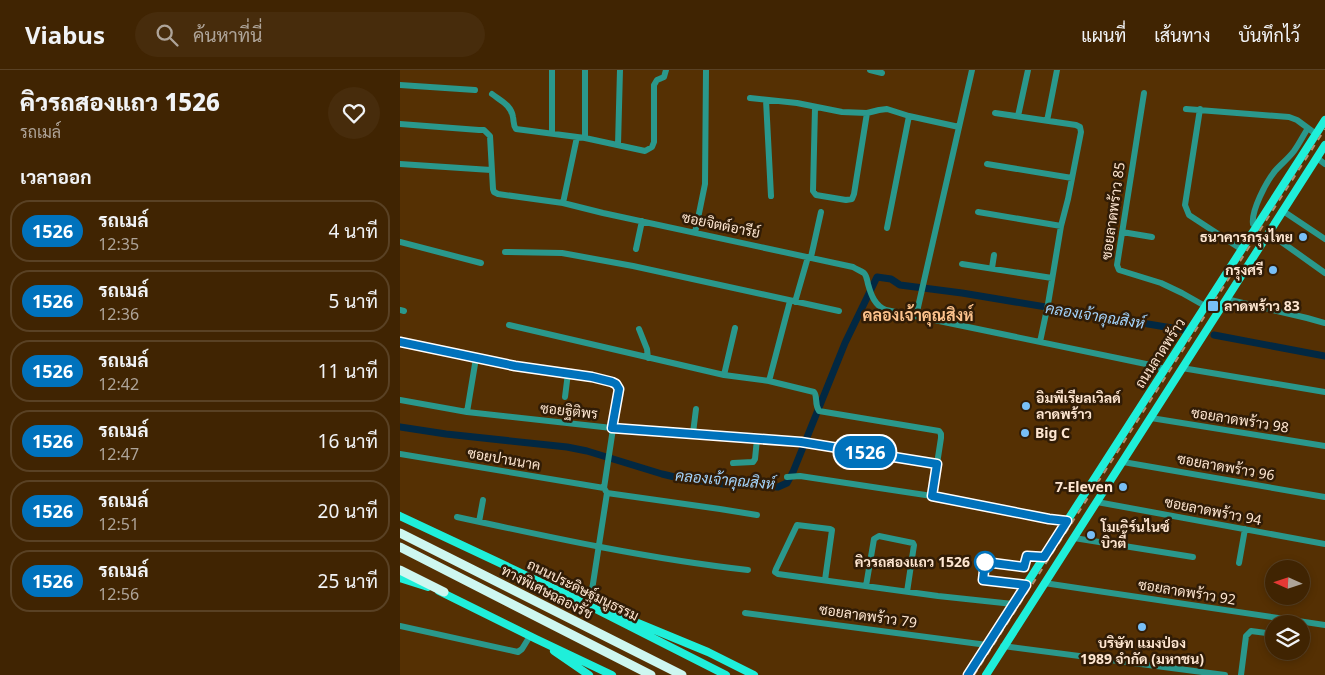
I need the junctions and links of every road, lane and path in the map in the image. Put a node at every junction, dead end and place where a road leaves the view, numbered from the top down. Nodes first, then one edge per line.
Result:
1 (552, 70) edge
2 (585, 70) edge
3 (620, 70) edge
4 (666, 70) edge
5 (706, 70) edge
6 (870, 70) edge
7 (972, 70) edge
8 (1028, 70) edge
9 (1057, 70) edge
10 (882, 73) dead end
11 (400, 86) edge
12 (475, 90) dead end
13 (1144, 93) dead end
14 (492, 94) dead end
15 (750, 98) dead end
16 (766, 100) junction
17 (815, 108) junction
18 (1186, 109) dead end
19 (1200, 109) junction
20 (867, 113) junction
21 (996, 114) dead end
22 (909, 116) junction
23 (1018, 116) junction
24 (1325, 120) edge
25 (1047, 121) junction
26 (400, 124) edge
27 (959, 127) junction
28 (1308, 128) junction
29 (552, 133) junction
30 (1316, 134) junction
31 (577, 137) junction
32 (585, 138) junction
33 (618, 145) junction
34 (1325, 146) edge
35 (1317, 158) junction
36 (400, 164) edge
37 (987, 164) dead end
38 (1325, 164) edge
39 (491, 170) junction
40 (1072, 178) junction
41 (771, 196) dead end
42 (563, 203) junction
43 (1283, 211) junction
44 (821, 212) dead end
45 (978, 212) dead end
46 (642, 221) junction
47 (1061, 226) junction
48 (1256, 227) junction
49 (887, 228) dead end
50 (1122, 232) junction
51 (695, 233) junction
52 (1269, 233) junction
53 (1152, 237) dead end
54 (1325, 240) edge
55 (400, 242) edge
56 (636, 249) dead end
57 (1242, 250) junction
58 (505, 252) dead end
59 (994, 254) dead end
60 (809, 257) junction
61 (481, 263) dead end
62 (962, 264) dead end
63 (992, 268) junction
64 (1325, 273) edge
65 (1052, 278) junction
66 (1226, 300) junction
67 (792, 302) junction
68 (1204, 306) junction
69 (839, 311) dead end
70 (916, 316) junction
71 (1325, 323) edge
72 (509, 325) dead end
73 (639, 328) dead end
74 (735, 328) dead end
75 (400, 342) edge
76 (1040, 342) junction
77 (476, 358) junction
78 (648, 358) junction
79 (1182, 368) junction
80 (1164, 369) junction
81 (568, 373) junction
82 (724, 375) junction
83 (770, 380) junction
84 (1325, 392) edge
85 (565, 397) dead end
86 (400, 400) edge
87 (696, 409) dead end
88 (466, 412) junction
89 (1151, 418) junction
90 (612, 428) junction
91 (693, 433) junction
92 (757, 439) junction
93 (1325, 446) edge
94 (400, 454) edge
95 (1123, 462) junction
96 (732, 463) dead end
97 (937, 464) junction
98 (791, 477) dead end
99 (606, 490) junction
100 (932, 496) junction
101 (1325, 497) edge
102 (483, 500) dead end
103 (1097, 502) junction
104 (757, 515) dead end
105 (400, 516) edge
106 (457, 517) dead end
107 (1067, 521) junction
108 (479, 522) junction
109 (1245, 529) junction
110 (400, 532) edge
111 (1074, 538) junction
112 (1325, 544) edge
113 (598, 546) junction
114 (400, 547) edge
115 (1194, 557) dead end
116 (1239, 563) dead end
117 (400, 570) edge
118 (748, 570) dead end
119 (400, 578) edge
120 (825, 580) junction
121 (1044, 583) junction
122 (866, 586) junction
123 (444, 592) junction
124 (907, 592) junction
125 (570, 596) junction
126 (590, 603) junction
127 (1013, 604) junction
128 (745, 613) dead end
129 (1325, 625) edge
130 (400, 626) edge
131 (1265, 633) edge
132 (533, 638) junction
133 (987, 645) junction
134 (1004, 646) junction
135 (585, 674) edge
136 (612, 675) edge
137 (651, 675) edge
138 (682, 675) edge
139 (726, 675) edge
140 (754, 675) edge
141 (968, 675) edge
142 (986, 675) edge
143 (1225, 675) edge
144 (1241, 675) edge

1 - 29 street
2 - 32 street
3 - 33 street
4 - 33 street
5 - 51 street
6 - 10 street
7 - 27 street
8 - 23 street
9 - 25 street
11 - 12 street
13 - 50 street, ซอยลาดพร้าว 85
14 - 29 street
15 - 16 street
16 - 17 street
16 - 41 street
17 - 20 street
17 - 20 street
18 - 19 street
19 - 28 street
19 - 57 street
20 - 22 street
21 - 23 street
22 - 27 street
22 - 49 street
23 - 25 street
24 - 30 main road, ถนนลาดพร้าว
25 - 40 street
26 - 39 street
27 - 70 street
28 - 30 street
28 - 48 street
29 - 31 street
30 - 48 main road, ถนนลาดพร้าว
31 - 32 street
31 - 42 street
32 - 33 street
34 - 35 main road, ถนนลาดพร้าว
35 - 38 street
35 - 43 main road, ถนนลาดพร้าว
36 - 39 street
37 - 40 street
39 - 42 street, ซอยจิตต์อารีย์
40 - 47 street
42 - 46 street, ซอยจิตต์อารีย์
43 - 52 main road, ถนนลาดพร้าว
43 - 54 street
44 - 60 street
45 - 47 street
46 - 51 street, ซอยจิตต์อารีย์
46 - 56 street
47 - 65 street
48 - 57 main road, ถนนลาดพร้าว
50 - 53 street
50 - 68 street, ซอยลาดพร้าว 85
51 - 60 street, ซอยจิตต์อารีย์
52 - 64 street
52 - 66 main road, ถนนลาดพร้าว
55 - 61 street
57 - 68 main road, ถนนลาดพร้าว
58 - 67 street
59 - 63 street
60 - 67 street
60 - 70 street, ซอยจิตต์อารีย์
62 - 63 street
63 - 65 street
65 - 76 street
66 - 71 street
66 - 79 main road, ถนนลาดพร้าว
67 - 69 street
67 - 83 street
68 - 80 main road, ถนนลาดพร้าว
70 - 76 street, ซอยจิตต์อารีย์
72 - 78 street
73 - 78 street
74 - 82 street
75 - 77 street
76 - 80 street, ซอยจิตต์อารีย์
77 - 81 street
77 - 88 street
78 - 82 street
79 - 84 street
79 - 89 main road, ถนนลาดพร้าว
80 - 107 main road, ถนนลาดพร้าว
81 - 85 street
81 - 90 street
82 - 83 street
83 - 97 street
86 - 88 street
87 - 91 street
88 - 90 street, ซอยฐิติพร
89 - 93 street, ซอยลาดพร้าว 98
89 - 95 main road, ถนนลาดพร้าว
90 - 91 street, ซอยฐิติพร
90 - 99 street
91 - 92 street, ซอยฐิติพร
92 - 96 street
92 - 97 street, ซอยฐิติพร
94 - 99 street, ซอยปานนาค
95 - 101 street, ซอยลาดพร้าว 96
95 - 103 main road, ถนนลาดพร้าว
97 - 100 street
98 - 100 street
99 - 104 street, ซอยปานนาค
99 - 113 street
100 - 107 street
102 - 108 street
103 - 109 street, ซอยลาดพร้าว 94
103 - 111 main road, ถนนลาดพร้าว
105 - 125 main road, ถนนประดิษฐ์มนูธรรม
106 - 108 street
107 - 127 main road, ถนนลาดพร้าว
108 - 113 street
109 - 112 street, ซอยลาดพร้าว 94
109 - 116 street
110 - 138 highway, ทางพิเศษฉลองรัช
111 - 115 street
111 - 121 main road, ถนนลาดพร้าว
113 - 118 street
113 - 126 street
114 - 137 highway, ทางพิเศษฉลองรัช
117 - 123 highway
119 - 123 main road
120 - 120 street
120 - 122 street
121 - 129 street, ซอยลาดพร้าว 92
121 - 134 main road, ถนนลาดพร้าว
122 - 124 street
122 - 124 street
123 - 132 main road
124 - 127 street
125 - 126 main road
125 - 139 main road, ถนนประดิษฐ์มนูธรรม
126 - 140 main road
127 - 133 main road, ถนนลาดพร้าว
128 - 133 street, ซอยลาดพร้าว 79
130 - 132 street
131 - 144 street
132 - 135 main road
132 - 136 main road
133 - 141 main road, ถนนลาดพร้าว
134 - 142 main road, ถนนลาดพร้าว
134 - 143 street

